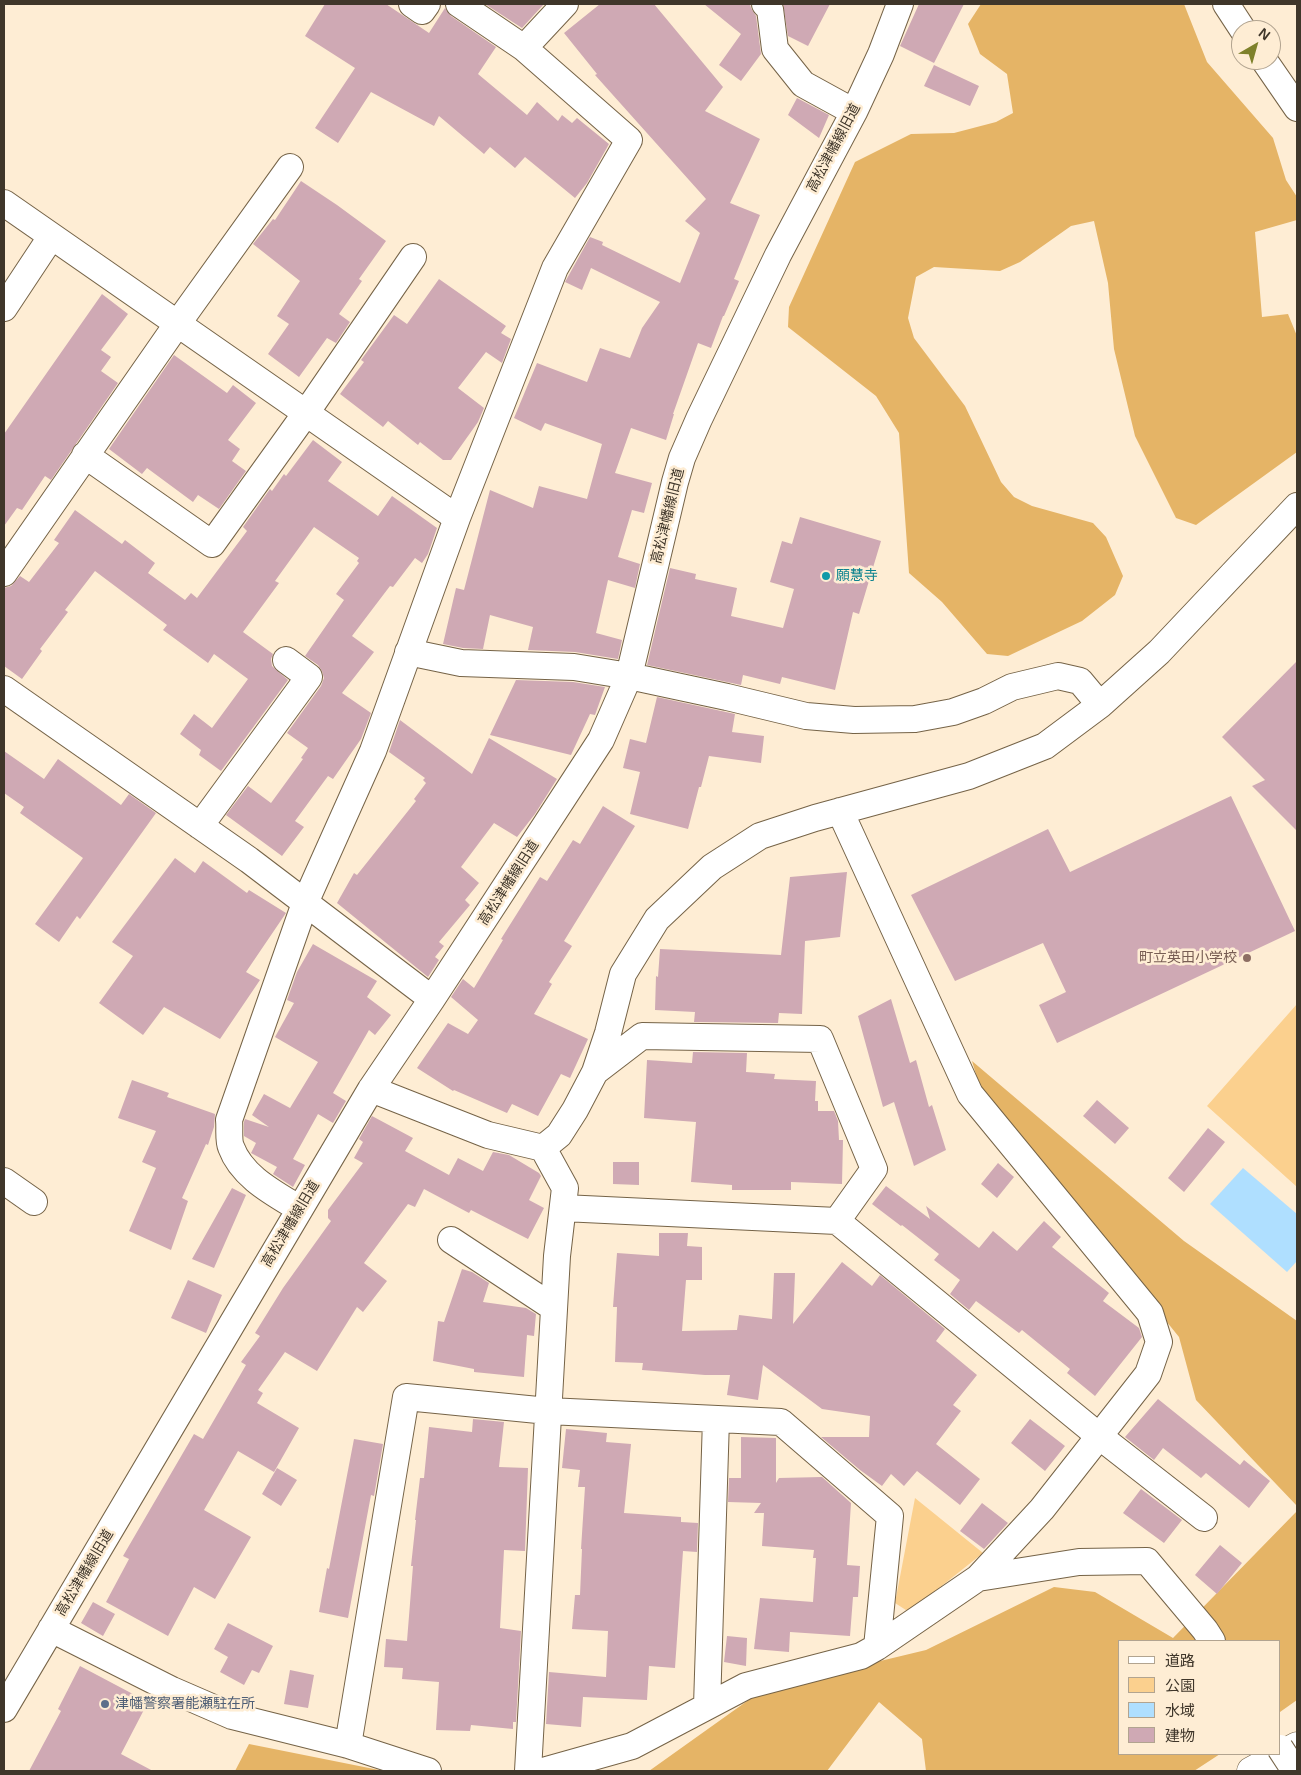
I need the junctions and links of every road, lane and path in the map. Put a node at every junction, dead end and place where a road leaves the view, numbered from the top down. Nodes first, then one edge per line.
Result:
1 (412, 4) edge
2 (427, 4) edge
3 (458, 4) edge
4 (565, 4) edge
5 (765, 4) edge
6 (900, 4) edge
7 (1226, 4) edge
8 (1236, 20) edge
9 (524, 48) junction
10 (1271, 70) edge
11 (1297, 108) edge
12 (854, 112) junction
13 (290, 167) dead end
14 (4, 203) edge
15 (51, 237) junction
16 (413, 257) dead end
17 (4, 308) edge
18 (178, 323) junction
19 (306, 413) junction
20 (85, 456) junction
21 (1297, 506) edge
22 (457, 518) junction
23 (4, 573) edge
24 (408, 652) junction
25 (286, 660) dead end
26 (629, 676) junction
27 (4, 689) edge
28 (1100, 705) junction
29 (840, 811) junction
30 (200, 826) junction
31 (305, 903) junction
32 (432, 999) junction
33 (596, 1072) junction
34 (371, 1089) junction
35 (543, 1148) junction
36 (4, 1181) edge
37 (34, 1202) dead end
38 (563, 1208) junction
39 (300, 1209) junction
40 (837, 1221) junction
41 (451, 1240) dead end
42 (554, 1308) junction
43 (548, 1410) junction
44 (716, 1419) junction
45 (1099, 1436) junction
46 (1204, 1518) dead end
47 (978, 1578) junction
48 (52, 1629) junction
49 (1211, 1640) edge
50 (877, 1647) junction
51 (707, 1706) junction
52 (4, 1709) edge
53 (348, 1745) junction
54 (1297, 1746) edge
55 (1281, 1750) edge
56 (1280, 1755) edge
57 (1281, 1755) edge
58 (428, 1771) edge
59 (528, 1771) edge
60 (543, 1771) edge
61 (1251, 1771) edge
62 (1295, 1771) edge

1 - 2 street
3 - 9 street
4 - 9 street
5 - 12 street
6 - 12 street, 高松津幡線旧道
7 - 8 street
9 - 22 street
10 - 11 street
12 - 26 street, 高松津幡線旧道
13 - 18 street
14 - 15 street
15 - 17 street
15 - 18 street
16 - 19 street
18 - 19 street
18 - 20 street
19 - 20 street
19 - 22 street
20 - 23 street
21 - 28 street
22 - 24 street
24 - 26 street
24 - 31 street
25 - 30 street
26 - 28 street
26 - 32 street, 高松津幡線旧道
27 - 30 street
28 - 29 street
29 - 33 street
29 - 45 street
30 - 31 street
31 - 32 street
31 - 39 street
32 - 34 street, 高松津幡線旧道
33 - 35 street
33 - 40 street
34 - 35 street
34 - 39 street, 高松津幡線旧道
35 - 38 street
36 - 37 street
38 - 40 street
38 - 42 street
39 - 48 street, 高松津幡線旧道
40 - 45 street
41 - 42 street
42 - 43 street
43 - 44 street
43 - 53 street
43 - 59 street
44 - 50 street
44 - 51 street
45 - 46 street
45 - 47 street
47 - 49 street
47 - 50 street
48 - 52 street, 高松津幡線旧道
48 - 53 street
50 - 51 street
51 - 60 street
53 - 58 street
54 - 57 main road
55 - 62 street, bridge
56 - 61 main road

